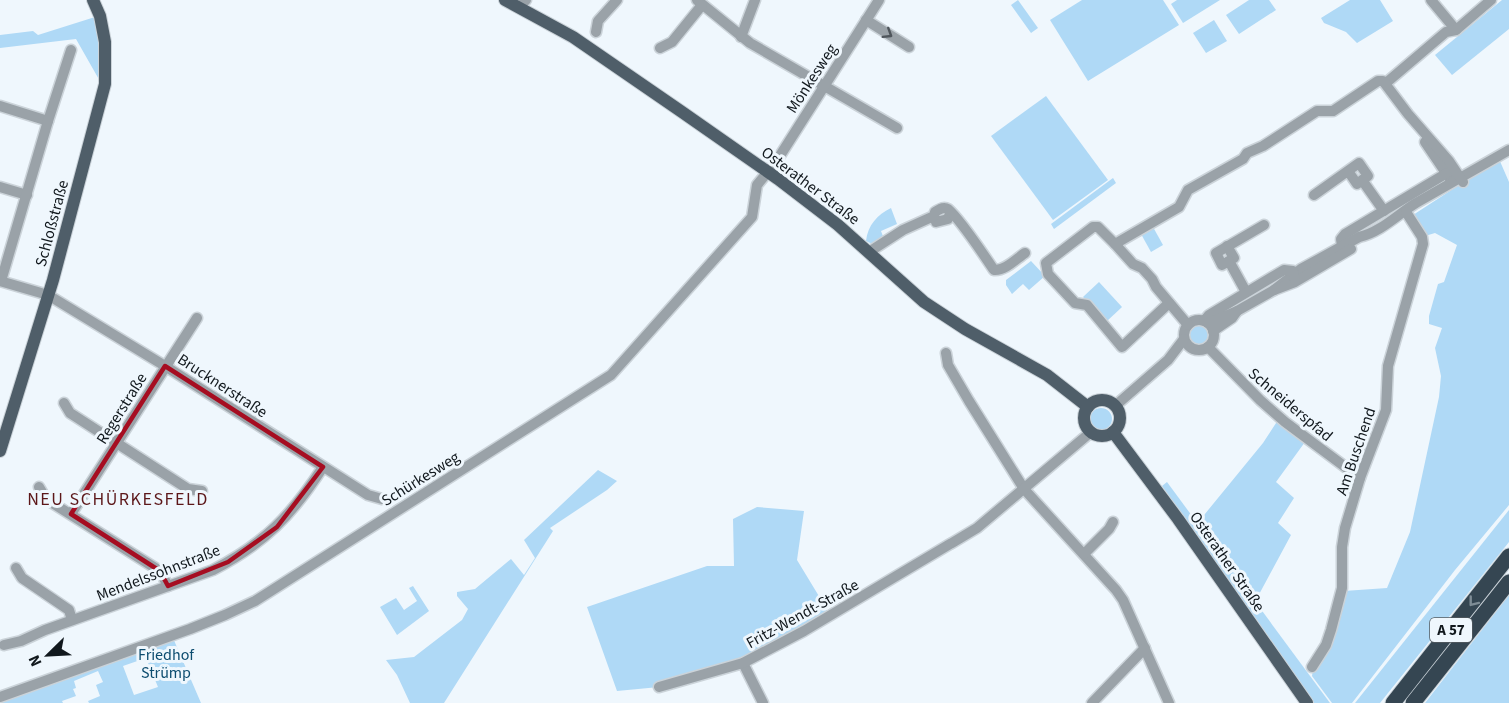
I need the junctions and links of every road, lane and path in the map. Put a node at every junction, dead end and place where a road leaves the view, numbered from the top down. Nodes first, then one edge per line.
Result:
1 (93, 0) edge
2 (505, 0) edge
3 (617, 0) edge
4 (755, 0) edge
5 (879, 0) edge
6 (1431, 0) edge
7 (1491, 0) edge
8 (700, 2) edge
9 (523, 3) edge
10 (866, 20) junction
11 (1455, 30) junction
12 (596, 32) dead end
13 (741, 37) junction
14 (909, 47) dead end
15 (660, 48) dead end
16 (71, 50) dead end
17 (1386, 83) junction
18 (824, 86) junction
19 (0, 106) edge
20 (48, 121) junction
21 (897, 128) dead end
22 (1509, 150) edge
23 (767, 172) junction
24 (1456, 180) junction
25 (0, 187) edge
26 (27, 195) junction
27 (1314, 195) dead end
28 (1384, 211) junction
29 (1406, 212) junction
30 (1264, 225) dead end
31 (1367, 235) junction
32 (1342, 241) junction
33 (1115, 244) junction
34 (869, 252) junction
35 (1025, 253) dead end
36 (1295, 278) junction
37 (1, 281) edge
38 (1246, 292) junction
39 (48, 295) junction
40 (1169, 303) junction
41 (197, 318) dead end
42 (1188, 325) junction
43 (1209, 325) junction
44 (1188, 343) junction
45 (1208, 347) junction
46 (946, 353) dead end
47 (165, 366) junction
48 (64, 403) dead end
49 (1115, 406) junction
50 (1088, 407) junction
51 (1091, 432) junction
52 (1117, 436) junction
53 (117, 442) junction
54 (0, 451) edge
55 (323, 467) junction
56 (1360, 478) junction
57 (39, 487) dead end
58 (1024, 489) junction
59 (202, 491) dead end
60 (382, 499) dead end
61 (71, 514) junction
62 (1113, 522) dead end
63 (1084, 554) junction
64 (1509, 556) edge
65 (16, 568) dead end
66 (1509, 582) edge
67 (168, 586) junction
68 (72, 620) junction
69 (4, 645) dead end
70 (1145, 648) junction
71 (743, 663) junction
72 (1312, 667) dead end
73 (659, 687) dead end
74 (0, 697) edge
75 (763, 703) edge
76 (1092, 703) edge
77 (1169, 703) edge
78 (1307, 703) edge
79 (1393, 703) edge
80 (1413, 703) edge

1 - 39 main road, Schloßstraße
2 - 9 main road, Osterather Straße
3 - 12 street
4 - 13 street
5 - 10 street, Mönkesweg
6 - 11 street
7 - 11 street
8 - 13 street
8 - 15 street
9 - 23 main road, Osterather Straße
10 -> 14 street
10 - 18 street, Mönkesweg
11 - 17 street
13 - 18 street
16 - 20 street
17 - 24 street
17 - 33 street
18 - 21 street
18 - 23 street, Mönkesweg
19 - 20 street
20 - 26 street
22 - 24 street
23 - 34 main road, Osterather Straße
23 - 74 street, Schürkesweg
24 - 28 street
24 - 29 street
25 - 26 street
26 - 37 street
27 - 28 street
28 - 32 street
29 - 31 street
29 - 56 street, Am Buschend
30 - 38 street
31 - 32 street
31 - 36 street
32 - 36 street
33 - 40 street
33 - 40 street
34 - 35 street
34 - 50 main road, Osterather Straße
36 - 38 street
36 - 43 street
37 - 39 street, Brucknerstraße
38 - 43 street
39 - 47 street, Brucknerstraße
39 - 54 main road, Schloßstraße
40 - 42 street
41 - 47 street, Regerstraße
42 - 43 street
42 - 44 street
43 - 45 street
44 - 45 street
44 - 49 street
45 - 56 street, Schneiderspfad
46 - 58 street
47 - 53 street, Regerstraße
47 - 55 street, Brucknerstraße
48 - 53 street
49 - 50 main road
49 - 52 main road
50 - 51 main road
51 - 52 main road
51 - 58 street, Fritz-Wendt-Straße
52 - 78 main road, Osterather Straße
53 - 59 street
53 - 61 street, Regerstraße
55 - 60 street, Brucknerstraße
55 - 67 street, Mendelssohnstraße
56 - 72 street, Am Buschend
57 - 61 street
58 - 63 street
58 - 71 street, Fritz-Wendt-Straße
61 - 67 street
62 - 63 street
63 - 70 street
64 -> 79 highway, A 57
65 - 68 street
66 - 80 highway, A 57
67 - 68 street, Mendelssohnstraße
68 - 69 street, Mendelssohnstraße
70 - 76 street
70 - 77 street
71 - 73 street, Fritz-Wendt-Straße
71 - 75 street

